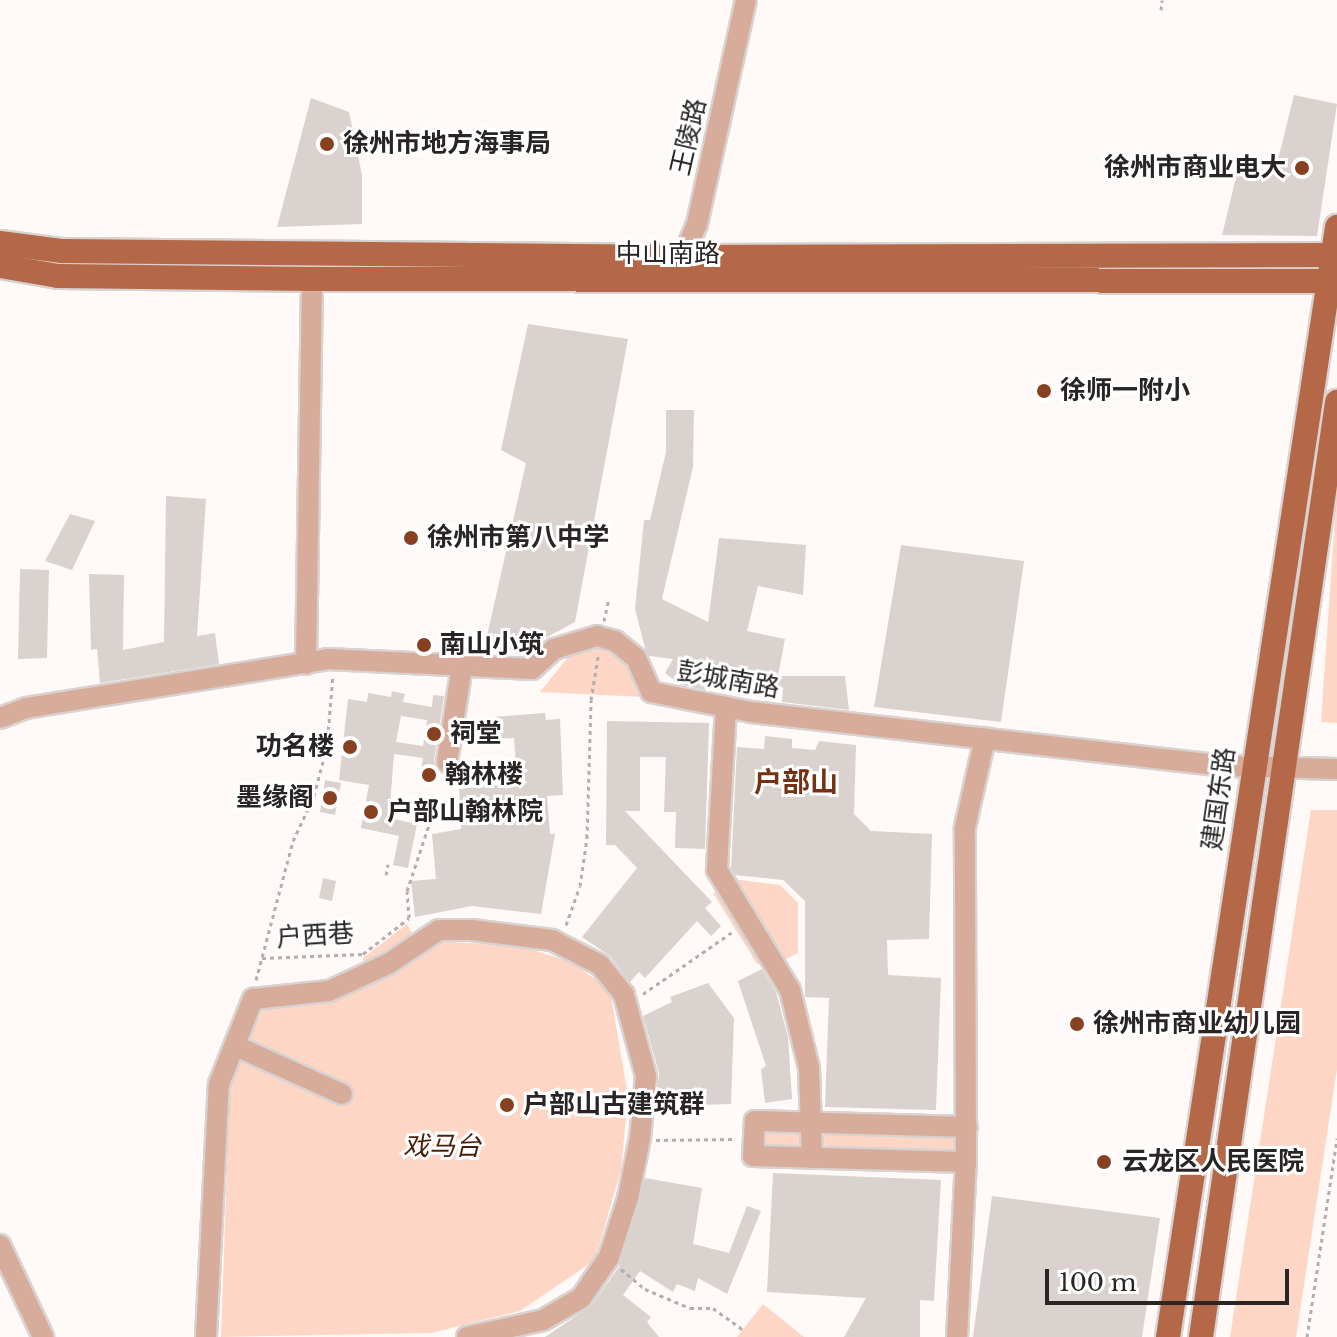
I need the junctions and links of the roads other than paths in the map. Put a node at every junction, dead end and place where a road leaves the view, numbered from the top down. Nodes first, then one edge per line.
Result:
1 (746, 0) edge
2 (1337, 227) edge
3 (0, 243) edge
4 (682, 257) junction
5 (0, 266) edge
6 (1332, 268) edge
7 (312, 279) junction
8 (674, 282) junction
9 (1337, 402) edge
10 (306, 664) junction
11 (462, 666) junction
12 (726, 707) junction
13 (0, 718) edge
14 (985, 738) junction
15 (447, 762) dead end
16 (1252, 766) junction
17 (1283, 767) junction
18 (1337, 769) edge
19 (238, 1047) junction
20 (342, 1094) dead end
21 (813, 1122) junction
22 (967, 1127) junction
23 (812, 1158) junction
24 (966, 1162) junction
25 (0, 1245) edge
26 (517, 1332) edge
27 (43, 1337) edge
28 (206, 1337) edge
29 (467, 1337) edge
30 (957, 1337) edge
31 (1168, 1337) edge
32 (1201, 1337) edge

1 - 4 street, 王陵路
2 - 6 main road, 建国东路
3 - 4 main road, 中山南路
4 - 6 main road, 中山南路
4 - 8 street, 王陵路
5 - 7 main road, 中山南路
6 - 8 main road, 中山南路
6 - 16 main road, 建国东路
7 - 8 main road, 中山南路
7 - 10 street
9 - 17 main road
10 - 11 street
10 - 13 street
11 - 12 street, 彭城南路
11 - 15 street
12 - 14 street, 彭城南路
12 - 21 street
14 - 16 street, 彭城南路
14 - 22 street
16 - 17 street, 彭城南路
16 - 31 main road, 建国东路
17 - 18 street, 彭城南路
17 - 32 main road
19 - 20 street
19 - 26 street
19 - 28 street
21 - 22 street
21 - 23 street
21 - 23 street
22 - 24 street
23 - 24 street
24 - 30 street
25 - 27 street
26 - 29 street

